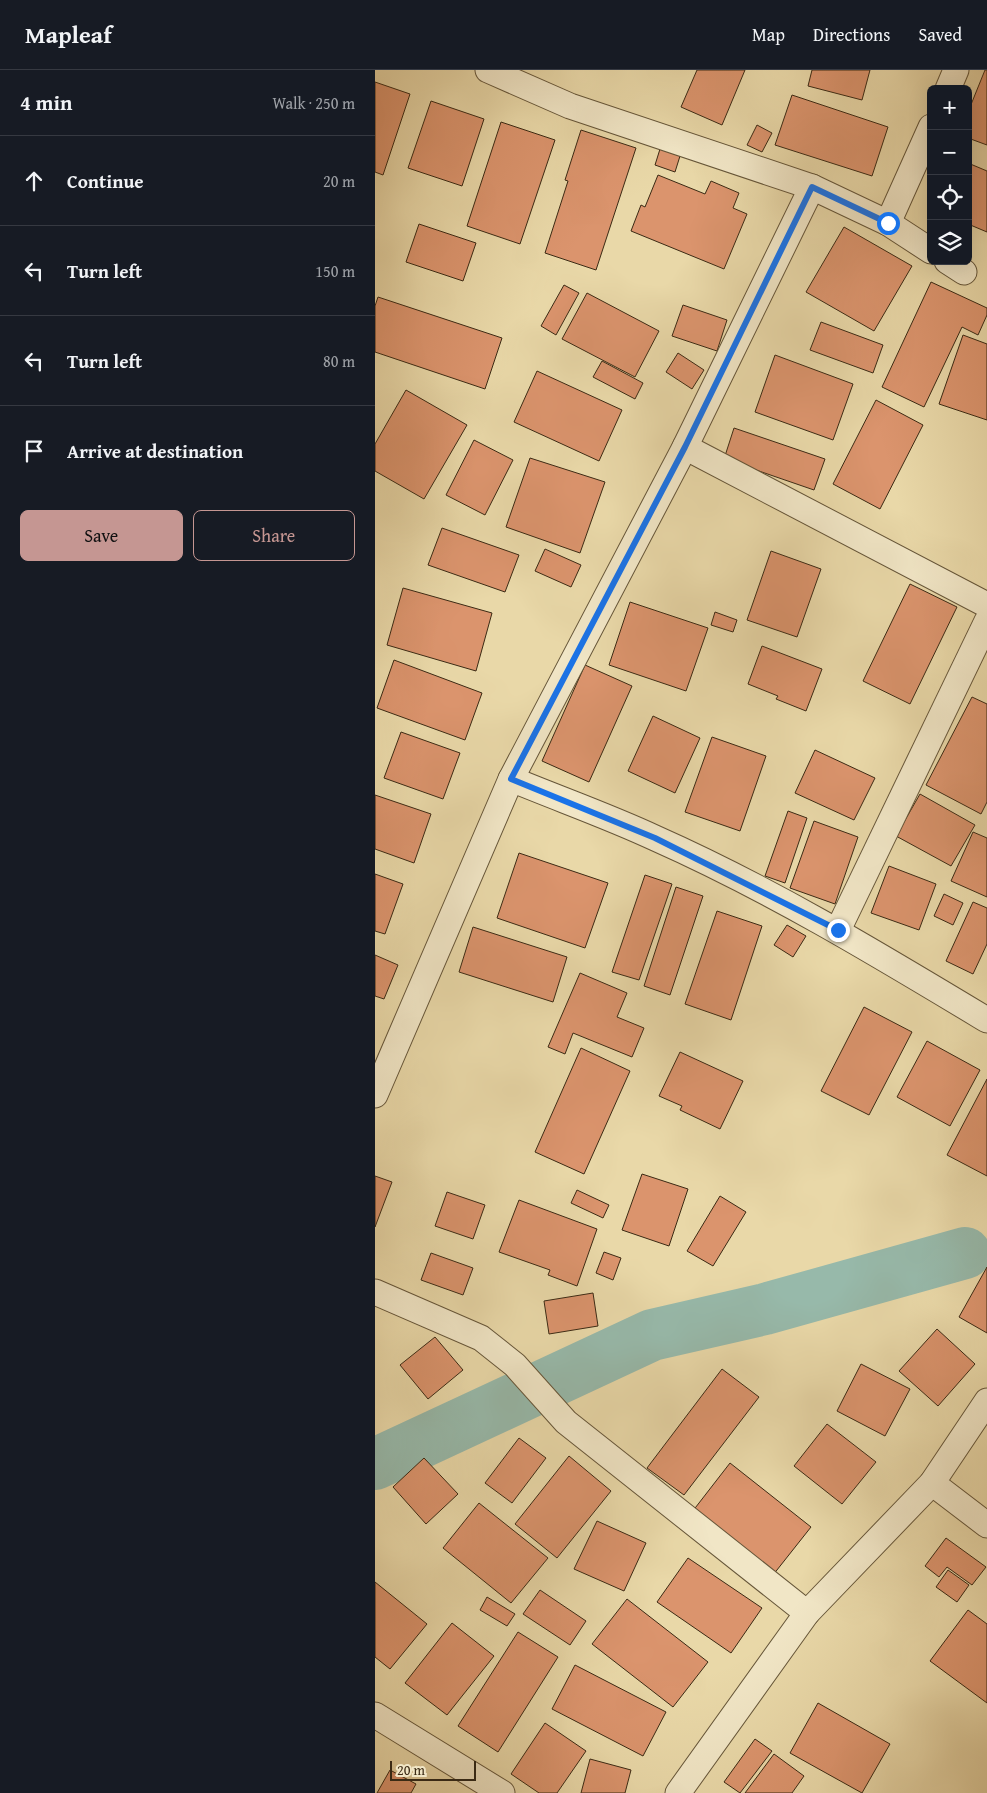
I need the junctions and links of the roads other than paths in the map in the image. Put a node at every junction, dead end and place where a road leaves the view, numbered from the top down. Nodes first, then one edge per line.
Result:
1 (488, 70) edge
2 (956, 70) edge
3 (950, 85) edge
4 (930, 130) edge
5 (812, 187) junction
6 (888, 223) junction
7 (927, 248) edge
8 (685, 447) junction
9 (987, 606) edge
10 (987, 621) edge
11 (511, 779) junction
12 (838, 930) junction
13 (987, 1020) edge
14 (375, 1095) edge
15 (375, 1292) edge
16 (987, 1401) edge
17 (931, 1483) junction
18 (987, 1525) edge
19 (807, 1613) junction
20 (375, 1715) edge
21 (488, 1789) edge
22 (678, 1793) edge

1 - 5 street
2 - 3 street
4 - 6 street
5 - 6 street
5 - 8 street
6 - 7 street
8 - 9 street
8 - 11 street
10 - 12 street
11 - 12 street
11 - 14 street
12 - 13 street
15 - 19 street
16 - 17 street
17 - 18 street
17 - 19 street
19 - 22 street
20 - 21 street

